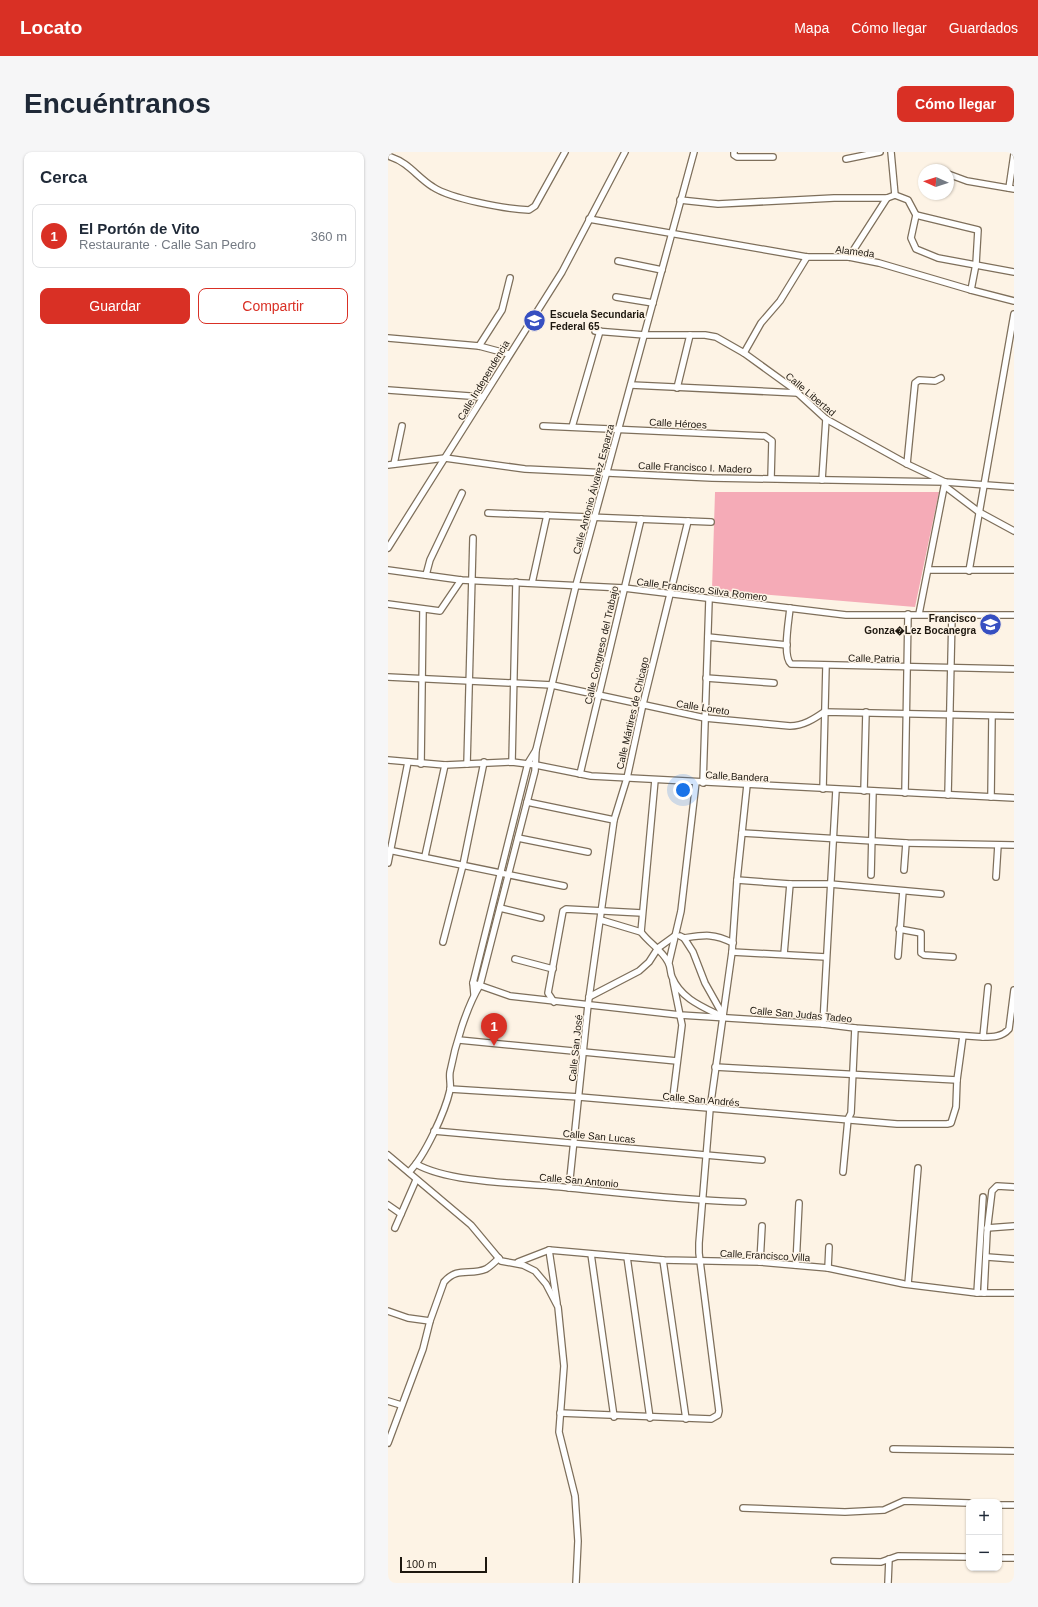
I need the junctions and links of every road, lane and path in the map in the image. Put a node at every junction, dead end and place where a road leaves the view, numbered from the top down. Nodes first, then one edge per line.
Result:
1 (559, 152) edge
2 (565, 152) edge
3 (625, 152) edge
4 (694, 152) edge
5 (734, 152) edge
6 (880, 152) edge
7 (891, 152) edge
8 (1014, 154) edge
9 (390, 157) dead end
10 (773, 157) dead end
11 (846, 159) dead end
12 (557, 164) junction
13 (954, 176) edge
14 (1012, 188) edge
15 (895, 195) junction
16 (886, 198) junction
17 (680, 200) junction
18 (916, 215) junction
19 (589, 219) junction
20 (671, 234) junction
21 (807, 257) junction
22 (849, 257) junction
23 (618, 261) dead end
24 (976, 264) junction
25 (662, 270) junction
26 (1014, 272) edge
27 (510, 278) dead end
28 (971, 290) junction
29 (616, 298) dead end
30 (1014, 301) edge
31 (653, 303) junction
32 (1014, 314) edge
33 (645, 335) junction
34 (690, 335) junction
35 (388, 338) edge
36 (479, 346) junction
37 (509, 354) junction
38 (744, 354) junction
39 (941, 378) dead end
40 (631, 385) junction
41 (677, 388) junction
42 (388, 390) edge
43 (798, 393) junction
44 (483, 397) junction
45 (826, 420) junction
46 (402, 426) dead end
47 (543, 426) dead end
48 (572, 427) junction
49 (619, 429) junction
50 (446, 458) junction
51 (907, 464) junction
52 (391, 465) edge
53 (607, 473) junction
54 (771, 478) junction
55 (822, 480) junction
56 (945, 485) junction
57 (985, 486) junction
58 (1014, 487) edge
59 (462, 493) dead end
60 (488, 512) dead end
61 (980, 512) junction
62 (547, 515) junction
63 (595, 517) junction
64 (641, 519) junction
65 (688, 521) junction
66 (711, 522) dead end
67 (1014, 531) edge
68 (473, 538) dead end
69 (388, 548) edge
70 (388, 570) edge
71 (928, 570) junction
72 (969, 570) junction
73 (1014, 570) edge
74 (426, 575) junction
75 (461, 580) junction
76 (472, 580) junction
77 (516, 582) junction
78 (532, 583) junction
79 (576, 585) junction
80 (624, 588) junction
81 (670, 594) junction
82 (709, 600) junction
83 (388, 604) edge
84 (790, 608) junction
85 (423, 610) junction
86 (908, 614) junction
87 (919, 614) junction
88 (952, 615) junction
89 (1014, 615) edge
90 (708, 638) junction
91 (787, 644) junction
92 (826, 666) junction
93 (907, 667) junction
94 (951, 668) junction
95 (1014, 669) edge
96 (388, 677) edge
97 (706, 678) junction
98 (423, 679) junction
99 (469, 681) junction
100 (514, 683) junction
101 (774, 683) dead end
102 (552, 685) junction
103 (598, 694) junction
104 (642, 704) junction
105 (824, 712) junction
106 (866, 712) junction
107 (906, 713) junction
108 (950, 714) junction
109 (992, 716) junction
110 (1014, 716) edge
111 (705, 718) junction
112 (536, 750) junction
113 (388, 760) edge
114 (408, 762) junction
115 (484, 762) junction
116 (512, 762) junction
117 (528, 763) junction
118 (421, 764) junction
119 (467, 764) junction
120 (536, 764) junction
121 (445, 765) junction
122 (580, 774) junction
123 (627, 778) junction
124 (655, 780) junction
125 (696, 782) junction
126 (703, 783) junction
127 (747, 785) junction
128 (823, 789) junction
129 (836, 790) junction
130 (864, 791) junction
131 (873, 791) junction
132 (905, 792) junction
133 (948, 795) junction
134 (991, 797) junction
135 (1014, 798) edge
136 (527, 802) junction
137 (614, 820) junction
138 (742, 833) junction
139 (518, 838) junction
140 (833, 838) junction
141 (871, 841) junction
142 (906, 843) junction
143 (998, 845) junction
144 (1014, 845) edge
145 (389, 850) edge
146 (588, 852) dead end
147 (425, 856) junction
148 (388, 863) edge
149 (463, 865) junction
150 (904, 870) dead end
151 (501, 872) junction
152 (508, 874) junction
153 (871, 875) dead end
154 (996, 877) dead end
155 (737, 880) junction
156 (790, 884) junction
157 (830, 884) junction
158 (564, 886) dead end
159 (903, 890) junction
160 (941, 894) dead end
161 (500, 908) junction
162 (602, 911) junction
163 (642, 915) junction
164 (541, 918) dead end
165 (601, 920) junction
166 (899, 929) junction
167 (641, 932) junction
168 (676, 935) junction
169 (684, 938) junction
170 (443, 942) dead end
171 (733, 943) junction
172 (658, 948) junction
173 (732, 952) junction
174 (784, 954) junction
175 (826, 956) junction
176 (898, 956) dead end
177 (952, 957) dead end
178 (515, 959) dead end
179 (669, 962) junction
180 (553, 968) junction
181 (672, 977) junction
182 (473, 983) junction
183 (480, 985) junction
184 (988, 987) dead end
185 (1014, 990) edge
186 (548, 993) junction
187 (474, 994) junction
188 (589, 997) junction
189 (539, 998) junction
190 (554, 1002) junction
191 (588, 1005) junction
192 (680, 1015) junction
193 (723, 1016) junction
194 (1012, 1019) edge
195 (823, 1024) junction
196 (855, 1028) junction
197 (963, 1036) junction
198 (983, 1037) junction
199 (458, 1040) junction
200 (583, 1051) junction
201 (676, 1061) junction
202 (715, 1067) junction
203 (853, 1075) junction
204 (957, 1080) junction
205 (450, 1089) junction
206 (579, 1097) junction
207 (672, 1105) junction
208 (710, 1108) junction
209 (848, 1119) junction
210 (434, 1131) junction
211 (573, 1142) junction
212 (388, 1155) edge
213 (705, 1155) junction
214 (762, 1160) dead end
215 (416, 1164) junction
216 (918, 1168) dead end
217 (409, 1172) junction
218 (843, 1172) dead end
219 (416, 1180) junction
220 (1014, 1187) edge
221 (569, 1188) junction
222 (983, 1197) dead end
223 (703, 1201) junction
224 (743, 1202) dead end
225 (799, 1203) dead end
226 (388, 1205) edge
227 (401, 1214) junction
228 (762, 1226) dead end
229 (1014, 1226) edge
230 (395, 1228) dead end
231 (987, 1228) junction
232 (829, 1247) dead end
233 (549, 1250) junction
234 (591, 1254) junction
235 (626, 1257) junction
236 (987, 1257) junction
237 (499, 1258) junction
238 (1014, 1258) edge
239 (663, 1260) junction
240 (701, 1261) junction
241 (760, 1262) junction
242 (516, 1263) junction
243 (796, 1265) junction
244 (828, 1268) junction
245 (908, 1284) junction
246 (977, 1293) junction
247 (984, 1293) junction
248 (1014, 1293) edge
249 (558, 1307) junction
250 (388, 1311) edge
251 (430, 1321) junction
252 (388, 1401) edge
253 (401, 1405) junction
254 (560, 1414) junction
255 (614, 1417) junction
256 (650, 1418) junction
257 (686, 1419) junction
258 (388, 1443) edge
259 (893, 1449) dead end
260 (1014, 1451) edge
261 (966, 1503) edge
262 (1002, 1505) edge
263 (1014, 1505) edge
264 (743, 1508) dead end
265 (966, 1557) edge
266 (1002, 1558) edge
267 (1014, 1558) edge
268 (889, 1559) junction
269 (834, 1561) dead end
270 (576, 1583) edge
271 (888, 1583) edge

1 - 12 street
2 - 12 street
3 - 19 street, Calle Independencia
4 - 17 street
5 - 10 street
6 - 11 street
7 - 15 street
8 - 14 street
9 - 12 street
13 - 14 street
15 - 16 street
15 - 18 street
16 - 17 street
16 - 22 street
17 - 20 street
18 - 24 street
18 - 24 street
19 - 20 street, Alameda
19 - 37 street, Calle Independencia
20 - 21 street, Alameda
20 - 25 street, Calle Antonio Álvarez Esparza
21 - 22 street, Alameda
21 - 38 street
22 - 28 street, Alameda
23 - 25 street
24 - 26 street
24 - 28 street
25 - 31 street, Calle Antonio Álvarez Esparza
27 - 36 street
28 - 30 street, Alameda
29 - 31 street
31 - 33 street, Calle Antonio Álvarez Esparza
32 - 57 street
33 - 34 street, Calle Libertad
33 - 40 street, Calle Antonio Álvarez Esparza
33 - 48 street, Calle Libertad
34 - 38 street, Calle Libertad
34 - 41 street
35 - 36 street
36 - 37 street
37 - 44 street, Calle Independencia
38 - 43 street, Calle Libertad
39 - 51 street
40 - 41 street
40 - 49 street, Calle Antonio Álvarez Esparza
41 - 43 street
42 - 44 street
43 - 45 street, Calle Libertad
44 - 50 street, Calle Independencia
45 - 51 street, Calle Libertad
45 - 55 street
46 - 52 street
47 - 48 street, Calle Héroes
48 - 49 street, Calle Héroes
49 - 53 street, Calle Antonio Álvarez Esparza
49 - 54 street, Calle Héroes
50 - 52 street, Calle Francisco I. Madero
50 - 53 street, Calle Francisco I. Madero
50 - 69 street, Calle Independencia
51 - 56 street, Calle Libertad
53 - 54 street, Calle Francisco I. Madero
53 - 63 street, Calle Antonio Álvarez Esparza
54 - 55 street, Calle Francisco I. Madero
55 - 56 street, Calle Francisco I. Madero
56 - 57 street, Calle Libertad
56 - 61 street
56 - 71 street
57 - 58 street, Calle Libertad
57 - 61 street
59 - 74 street
60 - 62 street
61 - 67 street
61 - 72 street
62 - 63 street
62 - 78 street
63 - 64 street
63 - 79 street, Calle Antonio Álvarez Esparza
64 - 65 street
64 - 80 street, Calle Congreso del Trabajo
65 - 66 street
65 - 81 street, Calle Mártires de Chicago
68 - 76 street
70 - 74 street, Calle Francisco Silva Romero
71 - 72 street
71 - 87 street
72 - 73 street
74 - 75 street, Calle Francisco Silva Romero
75 - 76 street, Calle Francisco Silva Romero
75 - 85 street
76 - 77 street, Calle Francisco Silva Romero
76 - 99 street
77 - 78 street, Calle Francisco Silva Romero
77 - 100 street
78 - 79 street, Calle Francisco Silva Romero
79 - 80 street, Calle Francisco Silva Romero
79 - 102 street, Calle Antonio Álvarez Esparza
80 - 81 street, Calle Francisco Silva Romero
80 - 103 street, Calle Congreso del Trabajo
81 - 82 street, Calle Francisco Silva Romero
81 - 104 street, Calle Mártires de Chicago
82 - 84 street, Calle Francisco Silva Romero
82 - 90 street
83 - 85 street
84 - 86 street, Calle Francisco Silva Romero
84 - 91 street, Calle Patria
85 - 98 street
86 - 87 street, Calle Francisco Silva Romero
86 - 93 street
87 - 88 street, Calle Francisco Silva Romero
88 - 89 street, Calle Francisco Silva Romero
88 - 94 street
90 - 91 street
90 - 97 street
91 - 92 street, Calle Patria
92 - 93 street, Calle Patria
92 - 105 street
93 - 94 street, Calle Patria
93 - 107 street
94 - 95 street, Calle Patria
94 - 108 street
96 - 98 street, Calle Loreto
97 - 101 street
97 - 111 street
98 - 99 street, Calle Loreto
98 - 118 street
99 - 100 street, Calle Loreto
99 - 119 street
100 - 102 street, Calle Loreto
100 - 116 street
102 - 103 street, Calle Loreto
102 - 112 street, Calle Antonio Álvarez Esparza
103 - 104 street, Calle Loreto
103 - 122 street, Calle Congreso del Trabajo
104 - 111 street, Calle Loreto
104 - 123 street, Calle Mártires de Chicago
105 - 106 street, Calle Loreto
105 - 111 street, Calle Loreto
105 - 128 street
106 - 107 street, Calle Loreto
106 - 130 street
107 - 108 street, Calle Loreto
107 - 132 street
108 - 109 street, Calle Loreto
108 - 133 street
109 - 110 street, Calle Loreto
109 - 134 street
111 - 126 street
112 - 117 street, Calle Antonio Álvarez Esparza
112 - 120 street, Calle Antonio Álvarez Esparza
113 - 114 street, Calle Bandera
114 - 118 street, Calle Bandera
114 - 145 street
115 - 116 street, Calle Bandera
115 - 119 street, Calle Bandera
115 - 149 street
116 - 117 street, Calle Bandera
117 - 120 street, Calle Bandera
117 - 151 street, Calle Antonio Álvarez Esparza
118 - 121 street, Calle Bandera
119 - 121 street, Calle Bandera
120 - 122 street, Calle Bandera
120 - 136 street, Calle Antonio Álvarez Esparza
121 - 147 street
122 - 123 street, Calle Bandera
123 - 124 street, Calle Bandera
123 - 137 street, Calle Mártires de Chicago
124 - 125 street, Calle Bandera
124 - 163 street
125 - 126 street, Calle Bandera
125 - 168 street
126 - 127 street, Calle Bandera
127 - 128 street, Calle Bandera
127 - 138 street
128 - 129 street, Calle Bandera
129 - 130 street, Calle Bandera
129 - 140 street
130 - 131 street, Calle Bandera
131 - 132 street, Calle Bandera
131 - 141 street
132 - 133 street, Calle Bandera
133 - 134 street, Calle Bandera
134 - 135 street, Calle Bandera
136 - 137 street
136 - 139 street, Calle Antonio Álvarez Esparza
137 - 162 street, Calle Mártires de Chicago
138 - 140 street
138 - 155 street
139 - 146 street
139 - 152 street, Calle Antonio Álvarez Esparza
140 - 141 street
140 - 157 street
141 - 142 street
141 - 153 street
142 - 143 street
142 - 150 street
143 - 144 street
143 - 154 street
145 - 147 street
145 - 148 street
147 - 149 street
149 - 151 street
149 - 170 street
151 - 152 street
151 - 182 street, Calle Antonio Álvarez Esparza
152 - 158 street
152 - 161 street, Calle Antonio Álvarez Esparza
155 - 156 street
155 - 171 street
156 - 157 street
156 - 174 street
157 - 159 street
157 - 175 street
159 - 160 street
159 - 166 street
161 - 164 street
161 - 183 street, Calle Antonio Álvarez Esparza
162 - 163 street
162 - 165 street, Calle San José
162 - 180 street
163 - 167 street
165 - 167 street
165 - 188 street, Calle San José
166 - 176 street
166 - 177 street
167 - 172 street
168 - 169 street
168 - 172 street
168 - 179 street
169 - 171 street
169 - 193 street
171 - 173 street
172 - 179 street
172 - 188 street
173 - 174 street
173 - 193 street
174 - 175 street
175 - 195 street
178 - 180 street
179 - 181 street
180 - 186 street
181 - 192 street
181 - 193 street
182 - 183 street, Calle San Judas Tadeo
182 - 187 street, Calle Antonio Álvarez Esparza
183 - 187 street, Calle Antonio Álvarez Esparza
183 - 189 street, Calle San Judas Tadeo
184 - 198 street
185 - 194 street
186 - 189 street
186 - 190 street
187 - 199 street, Calle Antonio Álvarez Esparza
188 - 191 street, Calle San José
189 - 190 street, Calle San Judas Tadeo
190 - 191 street, Calle San Judas Tadeo
191 - 192 street, Calle San Judas Tadeo
191 - 200 street, Calle San José
192 - 193 street, Calle San Judas Tadeo
192 - 201 street
193 - 195 street, Calle San Judas Tadeo
193 - 202 street
194 - 198 street, Calle San Judas Tadeo
195 - 196 street, Calle San Judas Tadeo
196 - 197 street, Calle San Judas Tadeo
196 - 203 street
197 - 198 street, Calle San Judas Tadeo
197 - 204 street
199 - 200 street
199 - 205 street, Calle Antonio Álvarez Esparza
200 - 201 street
200 - 206 street, Calle San José
201 - 207 street
202 - 203 street
202 - 208 street
203 - 204 street
203 - 209 street
204 - 209 street, Calle San Andrés
205 - 206 street, Calle San Andrés
205 - 210 street, Calle Antonio Álvarez Esparza
206 - 207 street, Calle San Andrés
206 - 211 street, Calle San José
207 - 208 street, Calle San Andrés
208 - 209 street, Calle San Andrés
208 - 213 street
209 - 218 street
210 - 211 street, Calle San Lucas
210 - 215 street, Calle Antonio Álvarez Esparza
211 - 213 street, Calle San Lucas
211 - 221 street, Calle San José
212 - 217 street
213 - 214 street, Calle San Lucas
213 - 223 street
215 - 217 street, Calle Antonio Álvarez Esparza
215 - 221 street, Calle San Antonio
216 - 245 street
217 - 219 street
219 - 227 street
219 - 237 street
220 - 231 street
221 - 223 street, Calle San Antonio
222 - 246 street
223 - 224 street, Calle San Antonio
223 - 240 street
225 - 243 street
226 - 227 street
227 - 230 street
228 - 241 street
229 - 231 street
231 - 236 street
232 - 244 street
233 - 234 street, Calle Francisco Villa
233 - 242 street, Calle Francisco Villa
233 - 249 street
234 - 235 street, Calle Francisco Villa
234 - 255 street
235 - 239 street, Calle Francisco Villa
235 - 256 street
236 - 238 street
236 - 247 street
237 - 242 street
237 - 251 street
239 - 240 street, Calle Francisco Villa
239 - 257 street
240 - 241 street, Calle Francisco Villa
240 - 257 street
241 - 243 street, Calle Francisco Villa
242 - 249 street
243 - 244 street, Calle Francisco Villa
244 - 245 street, Calle Francisco Villa
245 - 246 street, Calle Francisco Villa
246 - 247 street, Calle Francisco Villa
247 - 248 street, Calle Francisco Villa
249 - 254 street
250 - 251 street
251 - 253 street
252 - 253 street
253 - 258 street
254 - 255 street
254 - 270 street
255 - 256 street
256 - 257 street
259 - 260 street
261 - 264 street
262 - 263 street
265 - 268 street
266 - 267 street
268 - 269 street
268 - 271 street

